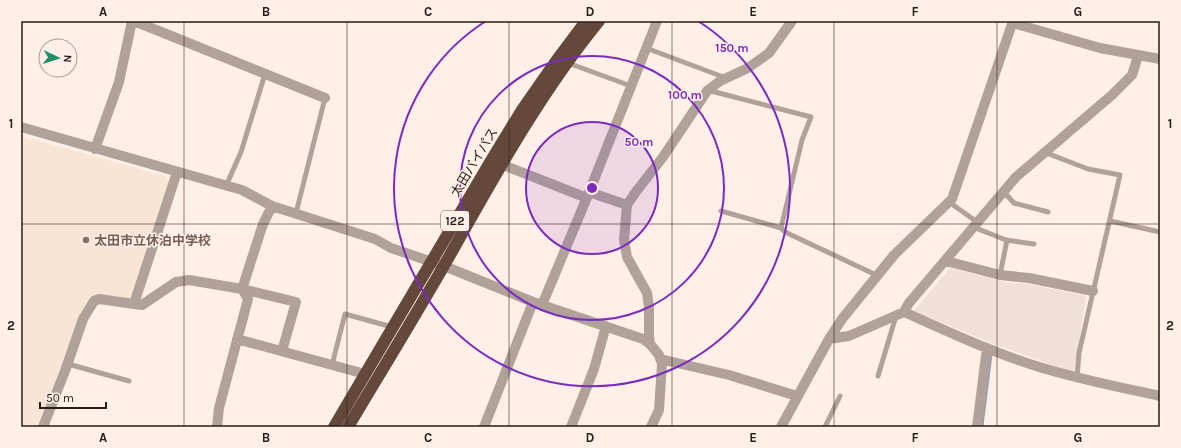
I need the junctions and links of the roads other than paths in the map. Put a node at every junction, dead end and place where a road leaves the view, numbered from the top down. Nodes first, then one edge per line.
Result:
1 (133, 21) edge
2 (586, 21) edge
3 (599, 21) edge
4 (657, 21) edge
5 (792, 21) edge
6 (1013, 22) edge
7 (646, 48) junction
8 (1138, 56) junction
9 (1160, 59) edge
10 (568, 63) junction
11 (265, 74) junction
12 (726, 78) junction
13 (632, 86) junction
14 (707, 91) junction
15 (325, 98) joint
16 (21, 127) edge
17 (95, 149) junction
18 (1044, 152) junction
19 (501, 164) junction
20 (177, 172) junction
21 (226, 186) junction
22 (1003, 191) junction
23 (588, 195) junction
24 (949, 202) junction
25 (272, 206) junction
26 (627, 206) junction
27 (721, 211) dead end
28 (1048, 212) dead end
29 (296, 213) junction
30 (1110, 221) junction
31 (975, 225) junction
32 (781, 228) junction
33 (1160, 232) edge
34 (1007, 240) junction
35 (1034, 244) dead end
36 (946, 260) junction
37 (430, 262) junction
38 (444, 266) junction
39 (1000, 275) junction
40 (875, 276) junction
41 (242, 289) junction
42 (1093, 291) junction
43 (134, 304) junction
44 (538, 304) junction
45 (900, 314) junction
46 (606, 326) junction
47 (392, 327) junction
48 (237, 339) junction
49 (829, 339) junction
50 (650, 344) junction
51 (988, 348) junction
52 (282, 351) junction
53 (660, 359) junction
54 (68, 364) junction
55 (332, 365) junction
56 (365, 374) junction
57 (878, 376) dead end
58 (1077, 378) junction
59 (129, 381) dead end
60 (797, 396) junction
61 (840, 396) dead end
62 (1160, 396) edge
63 (43, 427) edge
64 (217, 427) edge
65 (334, 427) edge
66 (348, 427) edge
67 (484, 427) edge
68 (571, 427) edge
69 (651, 427) edge
70 (781, 427) edge
71 (824, 427) edge
72 (977, 427) edge

1 - 11 street
1 - 17 street
2 - 37 highway, 太田バイパス / 122
3 - 10 highway, 太田バイパス / 122
4 - 7 street
5 - 12 street
6 - 8 street
6 - 24 street
7 - 12 lane
7 - 13 street
8 - 9 street
8 - 18 street
10 - 13 lane
10 - 19 highway, 太田バイパス / 122
11 - 15 street
11 - 21 lane
12 - 14 street
13 - 23 street
14 - 26 street
14 - 32 lane
15 - 29 lane
16 - 17 street
17 - 20 street
18 - 22 street
18 - 30 lane
19 - 23 street
19 - 38 highway, 太田バイパス / 122
20 - 21 street
20 - 43 street
21 - 25 street
22 - 28 lane
22 - 31 street
23 - 26 street
23 - 44 street
24 - 31 lane
24 - 40 street
25 - 29 street
25 - 41 street
26 - 50 street
27 - 32 lane
29 - 37 street
30 - 33 lane
30 - 42 lane
31 - 34 lane
31 - 36 street
32 - 40 lane
34 - 35 lane
34 - 39 lane
36 - 39 street
36 - 45 street
37 - 38 street
37 - 47 highway, 太田バイパス / 122
38 - 44 street
38 - 66 highway, 太田バイパス / 122
39 - 42 street
40 - 49 street
41 - 43 street
41 - 48 street
41 - 52 street
42 - 58 lane
43 - 54 street
44 - 46 street
44 - 67 street
45 - 49 street
45 - 51 street
45 - 57 lane
46 - 50 street
46 - 68 street
47 - 55 lane
47 - 56 highway, 太田バイパス / 122
48 - 52 street
48 - 64 street
49 - 60 street
50 - 53 street
51 - 58 street
51 - 72 street
52 - 55 street
53 - 60 street
53 - 69 street
54 - 59 lane
54 - 63 street
55 - 56 street
56 - 65 highway, 太田バイパス / 122
58 - 62 street
60 - 70 street
61 - 71 lane

